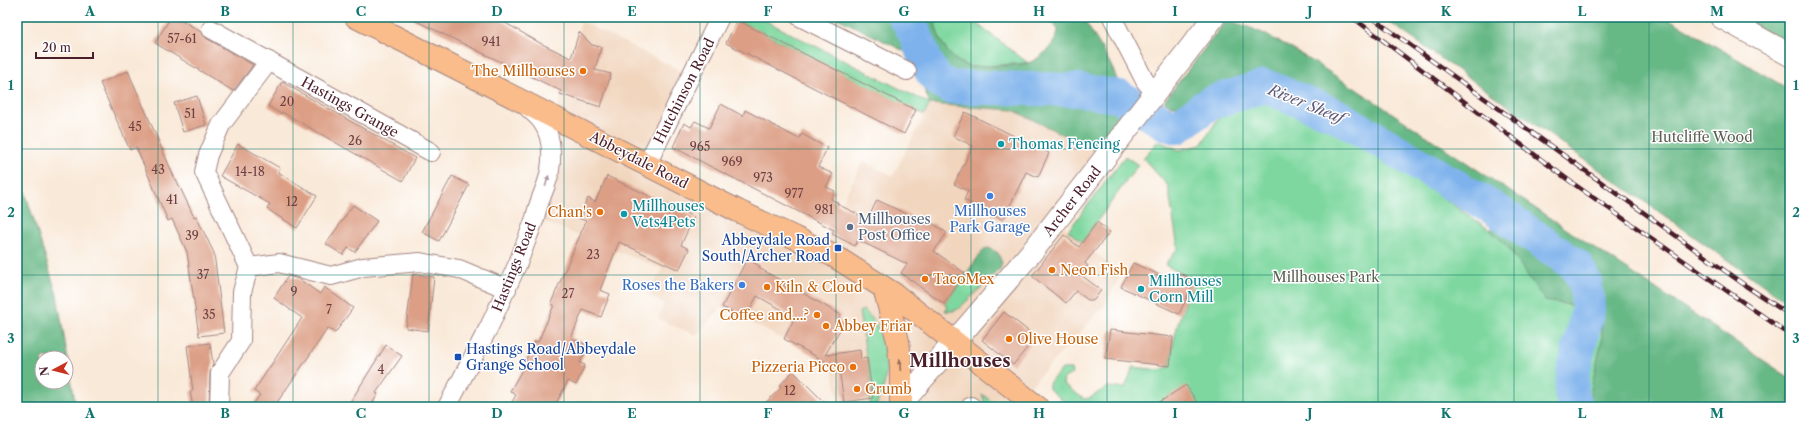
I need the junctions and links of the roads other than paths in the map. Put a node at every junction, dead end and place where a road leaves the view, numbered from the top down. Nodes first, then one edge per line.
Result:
1 (356, 17) edge
2 (720, 17) edge
3 (800, 17) edge
4 (1112, 17) edge
5 (1721, 17) edge
6 (1213, 18) edge
7 (211, 29) dead end
8 (1790, 55) edge
9 (269, 61) junction
10 (907, 71) dead end
11 (1150, 98) junction
12 (524, 103) junction
13 (431, 152) dead end
14 (647, 164) junction
15 (249, 267) junction
16 (884, 288) junction
17 (507, 289) junction
18 (954, 342) junction
19 (901, 406) edge
20 (219, 407) edge
21 (447, 407) edge
22 (1037, 407) edge

1 - 12 main road, Abbeydale Road
2 - 14 street, Hutchinson Road
3 - 10 street
4 - 11 street
5 - 8 street
6 - 11 street, Archer Road
7 - 9 street, Hastings Grange
9 - 13 street, Hastings Grange
9 - 15 street
11 - 18 street, Archer Road
12 - 14 main road, Abbeydale Road
17 -> 12 street, Hastings Road
14 - 16 main road, Abbeydale Road
15 - 17 street
15 - 20 street
16 - 18 main road, Abbeydale Road
19 -> 16 main road
17 - 21 street, Hastings Road
18 - 19 street, Archer Road
18 - 22 main road, Abbeydale Road

